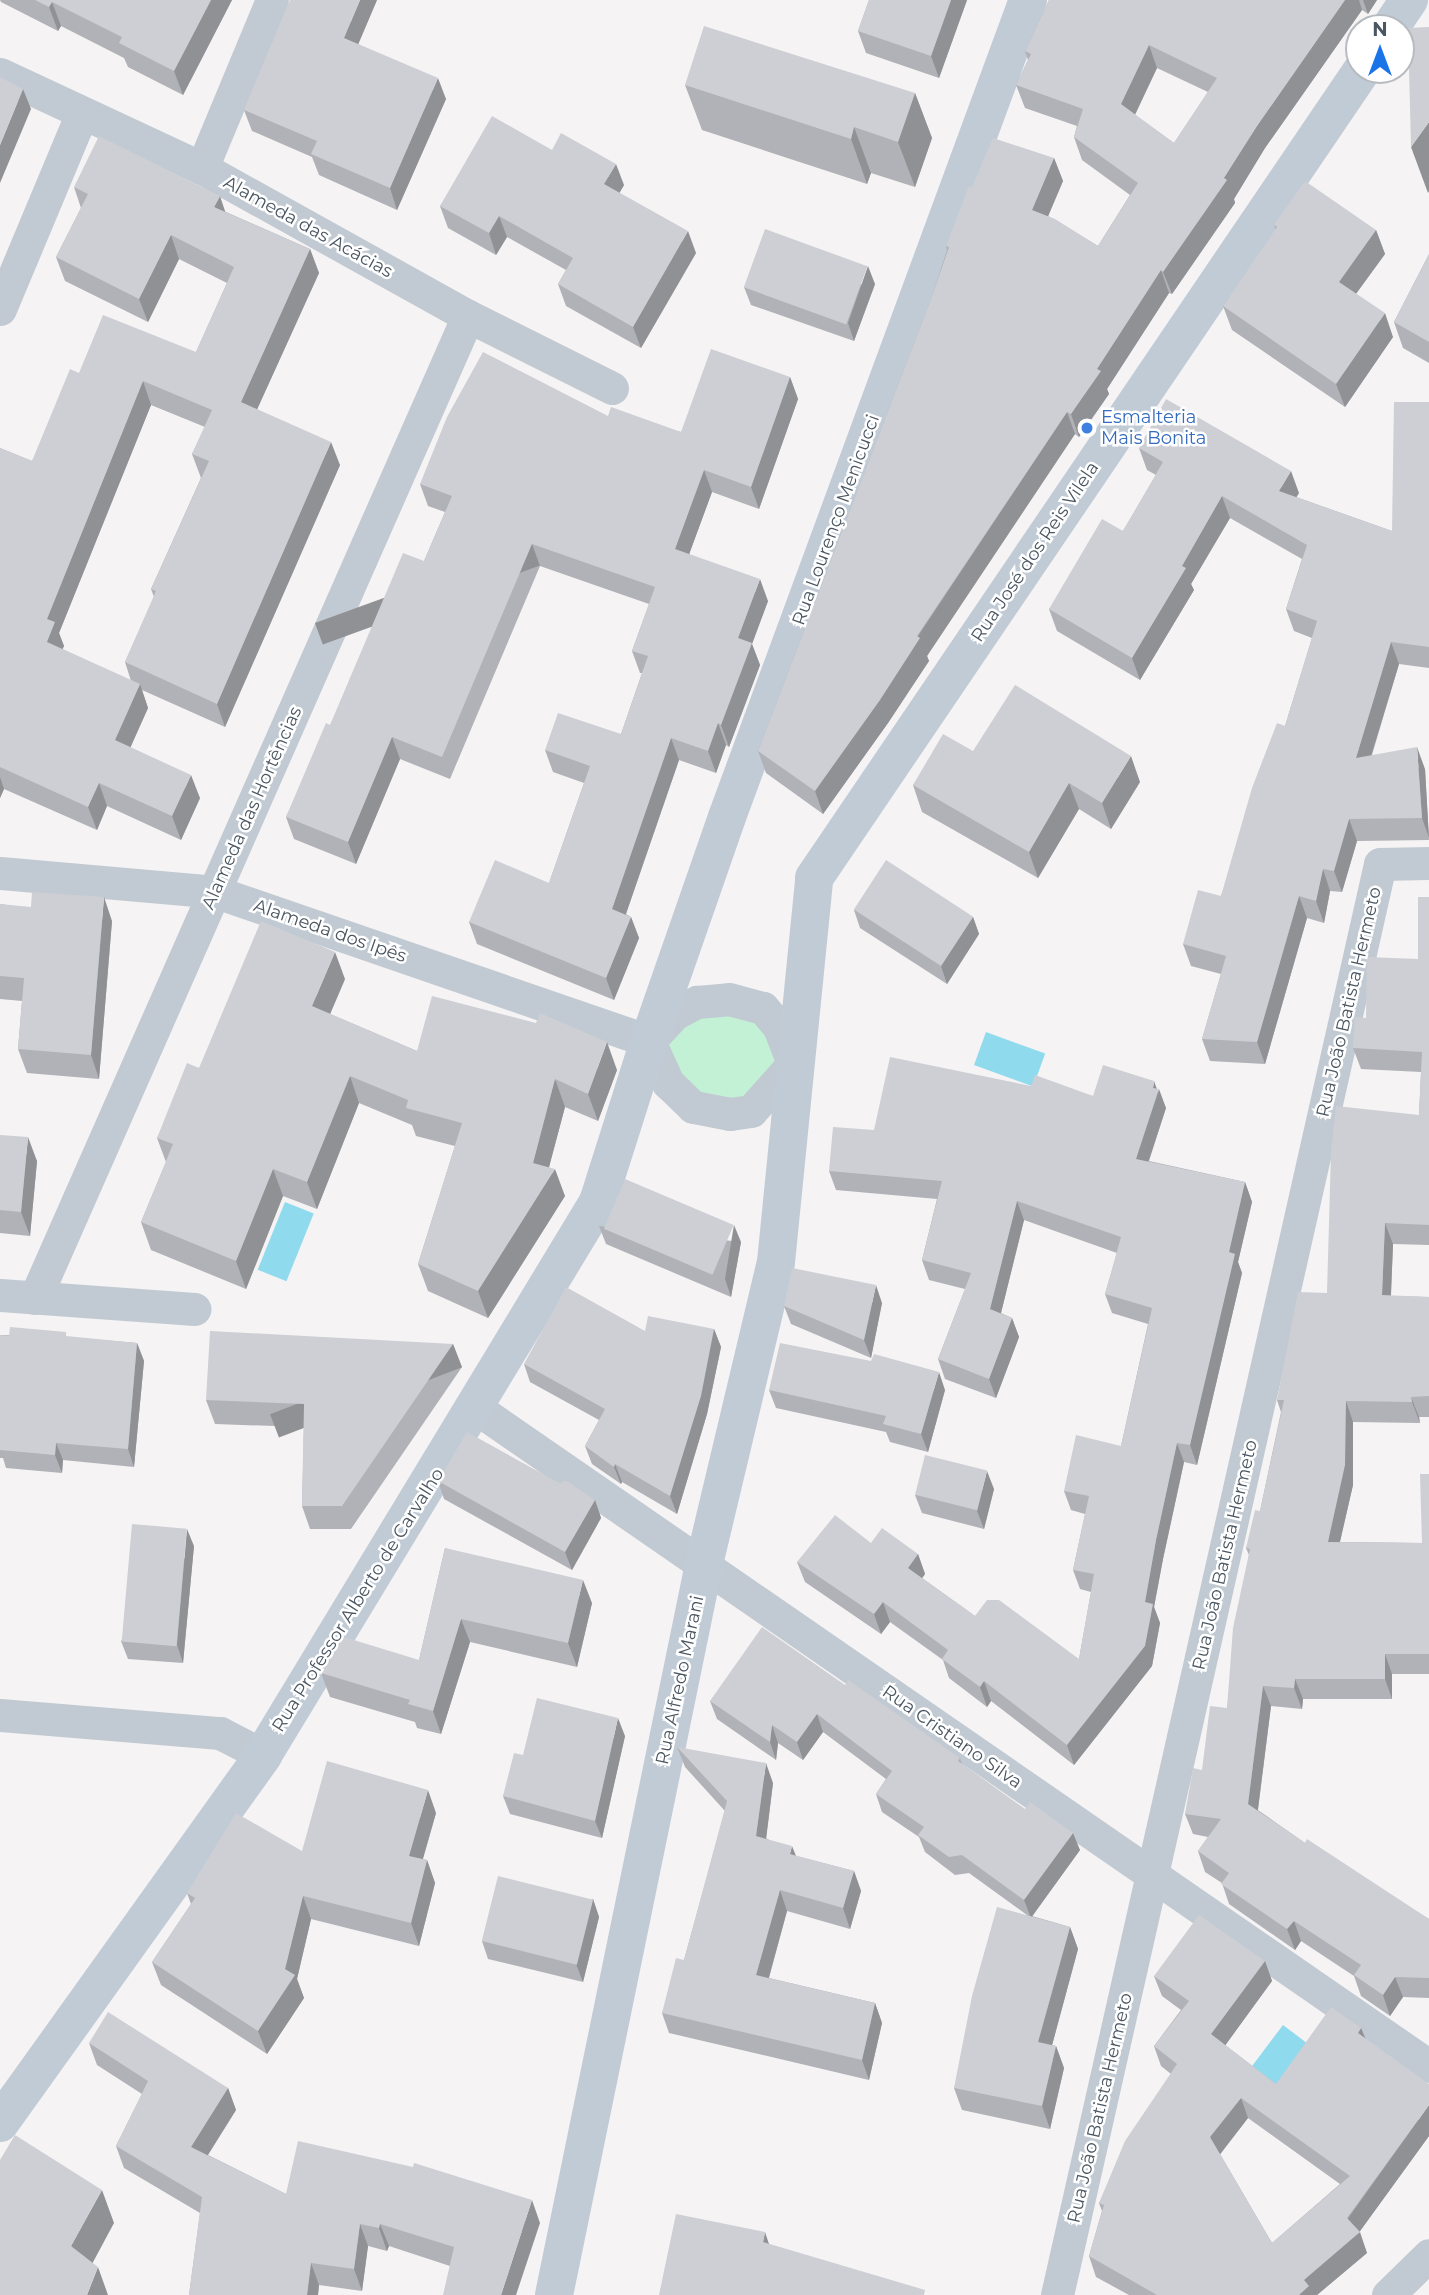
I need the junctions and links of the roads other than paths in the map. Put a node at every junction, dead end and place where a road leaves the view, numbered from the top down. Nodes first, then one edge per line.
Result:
1 (272, 0) edge
2 (1028, 0) edge
3 (0, 74) edge
4 (1353, 84) edge
5 (82, 113) junction
6 (202, 168) junction
7 (0, 309) edge
8 (468, 316) junction
9 (612, 388) dead end
10 (1429, 863) edge
11 (0, 873) edge
12 (216, 892) junction
13 (649, 1041) junction
14 (793, 1064) junction
15 (0, 1295) edge
16 (35, 1298) junction
17 (194, 1309) dead end
18 (476, 1408) junction
19 (704, 1564) junction
20 (0, 1715) edge
21 (263, 1755) junction
22 (1153, 1878) junction
23 (1429, 2066) edge
24 (0, 2123) edge
25 (1429, 2255) edge
26 (554, 2295) edge
27 (1057, 2295) edge
28 (1388, 2295) edge

1 - 6 street
2 - 13 main road, Rua Lourenço Menicucci
3 - 5 street, Alameda das Acácias
4 - 14 main road, Rua José dos Reis Vilela
5 - 6 street, Alameda das Acácias
5 - 7 street
6 - 8 street, Alameda das Acácias
8 - 9 street, Alameda das Acácias
8 - 12 street, Alameda das Hortências
10 - 22 street, Rua João Batista Hermeto
11 - 12 street, Alameda dos Ipês
12 - 13 street, Alameda dos Ipês
12 - 16 street, Alameda das Hortências
13 - 14 street
13 - 14 street
13 - 18 main road, Rua Professor Alberto de Carvalho
14 - 19 main road, Rua Alfredo Marani
15 - 16 street
16 - 17 street
18 - 19 street, Rua Cristiano Silva
18 - 21 main road, Rua Professor Alberto de Carvalho
19 - 22 street, Rua Cristiano Silva
19 - 26 main road, Rua Alfredo Marani
20 - 21 street
21 - 24 main road, Rua Professor Alberto de Carvalho
22 - 23 street, Rua Cristiano Silva
22 - 27 street, Rua João Batista Hermeto
25 - 28 street

